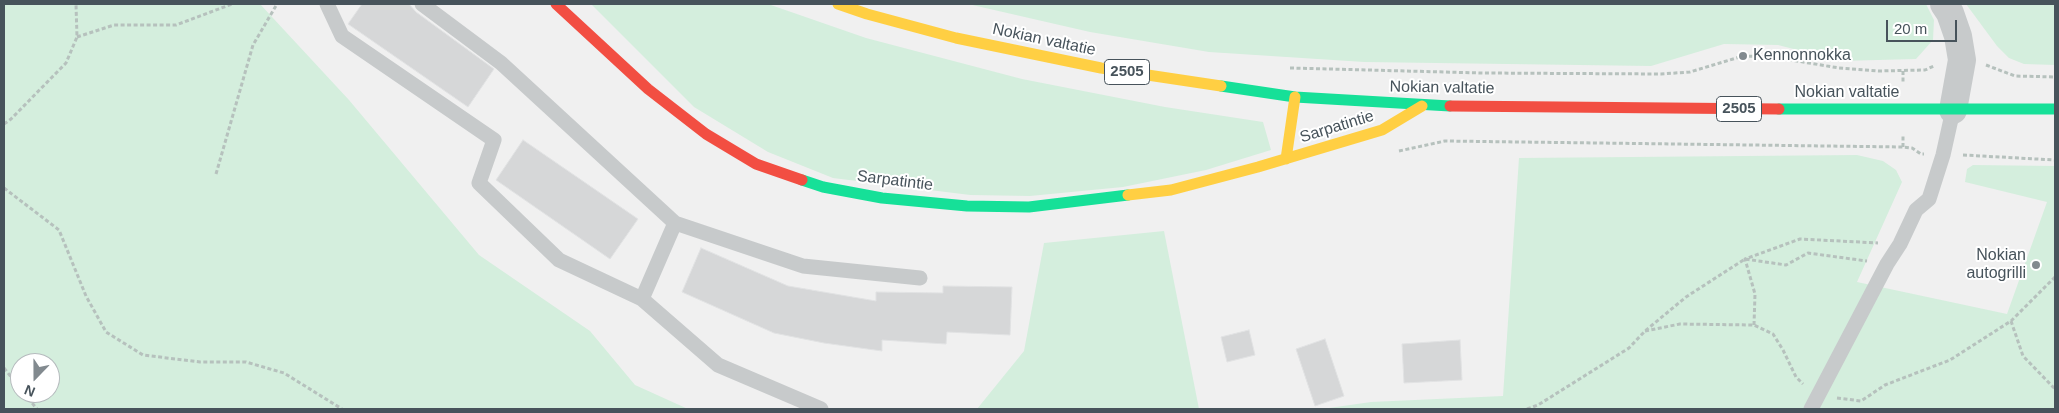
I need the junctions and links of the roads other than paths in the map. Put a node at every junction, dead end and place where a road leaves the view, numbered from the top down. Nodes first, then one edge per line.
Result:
1 (327, 4) edge
2 (422, 4) edge
3 (556, 4) edge
4 (838, 4) edge
5 (1944, 4) edge
6 (1295, 97) junction
7 (1422, 106) junction
8 (1953, 110) junction
9 (2055, 110) edge
10 (1286, 159) junction
11 (675, 223) junction
12 (920, 278) dead end
13 (642, 299) junction
14 (1816, 405) edge
15 (821, 409) edge

1 - 13 lane
2 - 11 lane
3 - 10 main road, Sarpatintie
4 - 6 main road, Nokian valtatie / 2505
5 - 8 street
6 - 7 main road, Nokian valtatie / 2505
6 - 10 main road, Sarpatintie
7 - 8 main road, Nokian valtatie / 2505
7 - 10 main road, Sarpatintie
8 - 9 main road, Nokian valtatie / 2505
8 - 14 lane
11 - 12 lane
11 - 13 lane
13 - 15 lane

